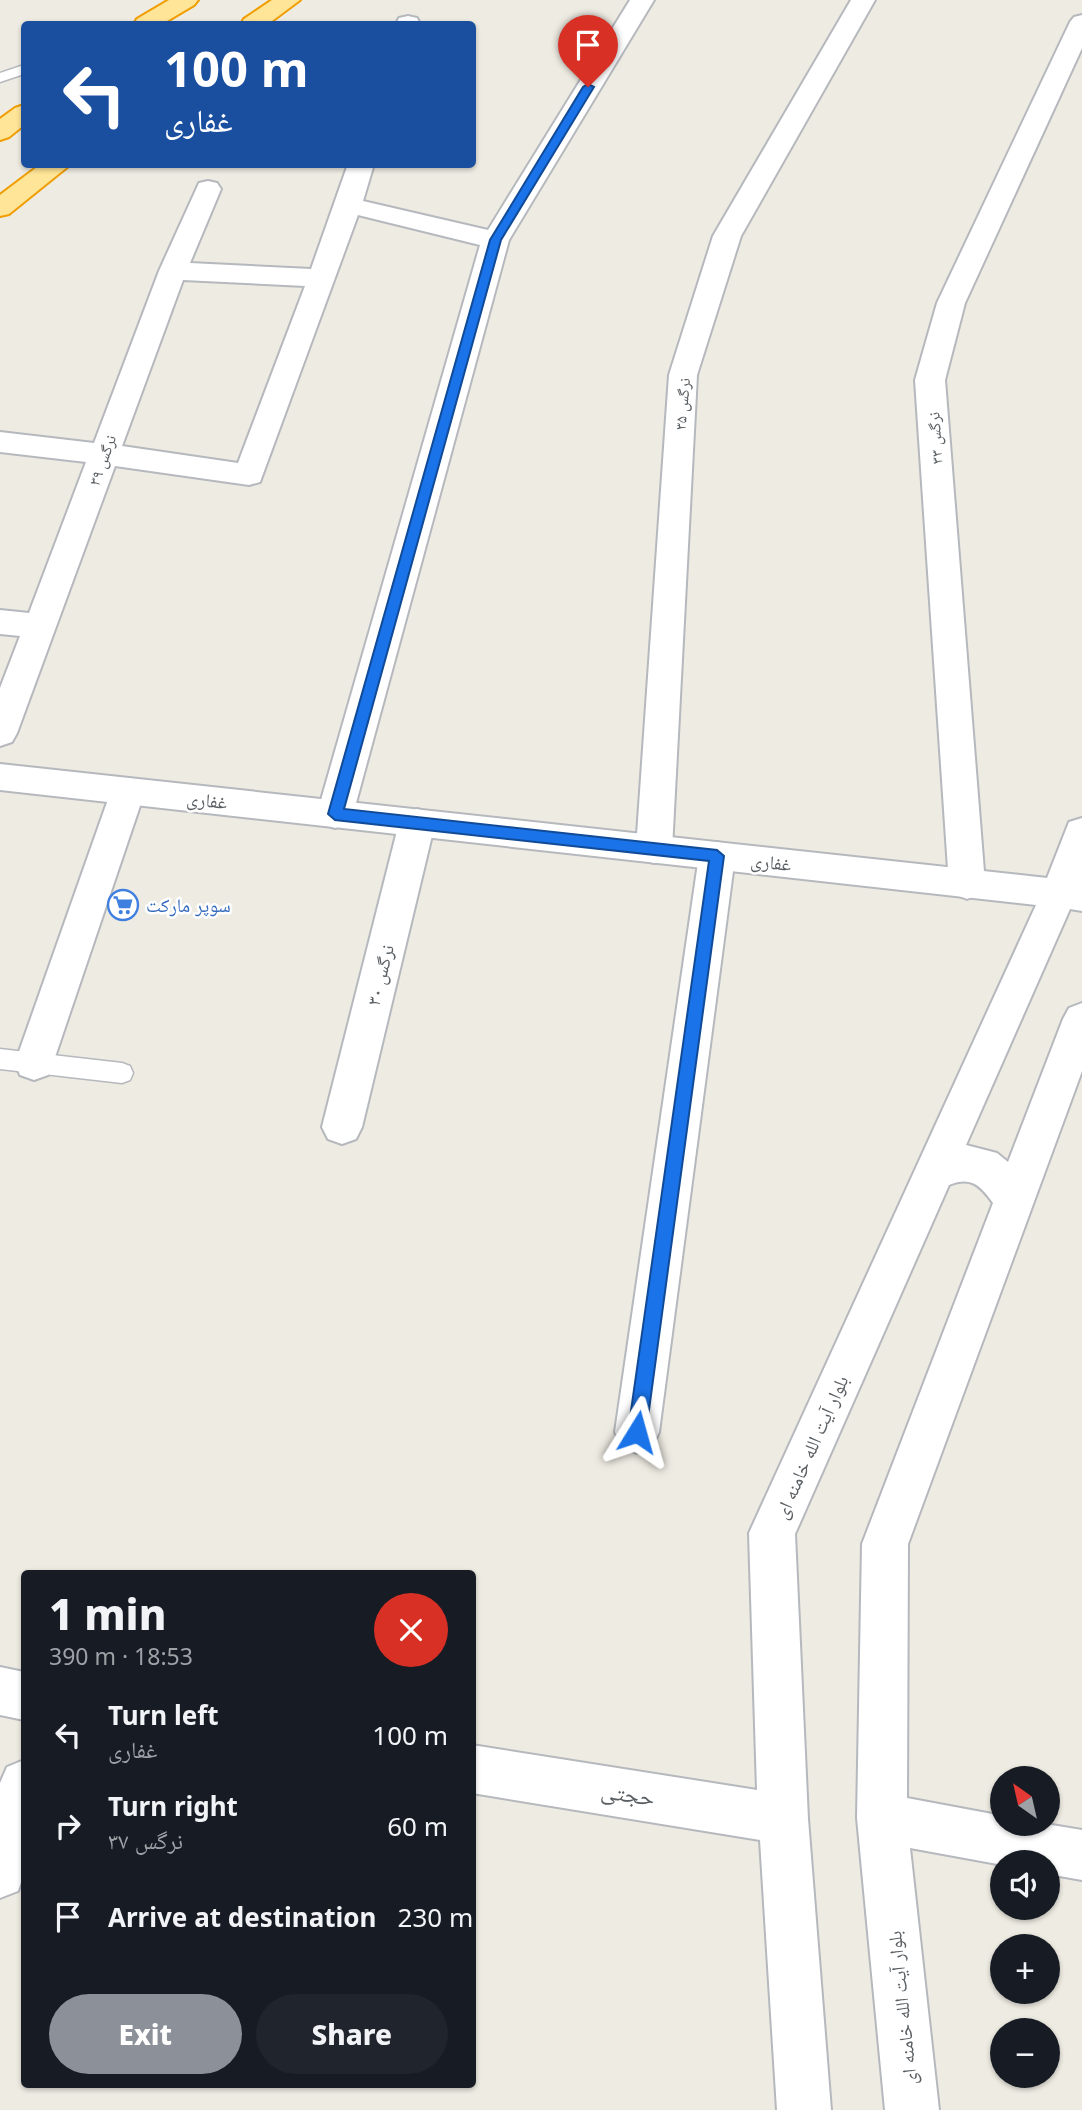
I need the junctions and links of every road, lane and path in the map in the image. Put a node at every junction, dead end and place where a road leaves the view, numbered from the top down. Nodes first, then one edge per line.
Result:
1 (186, 0) edge
2 (288, 0) edge
3 (642, 0) edge
4 (863, 0) edge
5 (151, 21) edge
6 (257, 21) edge
7 (1082, 22) edge
8 (21, 70) edge
9 (0, 78) edge
10 (21, 115) edge
11 (0, 132) edge
12 (53, 168) edge
13 (360, 168) edge
14 (208, 189) dead end
15 (348, 205) junction
16 (0, 208) edge
17 (495, 240) junction
18 (173, 271) junction
19 (321, 278) junction
20 (0, 442) edge
21 (105, 454) junction
22 (0, 622) edge
23 (40, 626) junction
24 (0, 733) edge
25 (0, 777) edge
26 (128, 791) junction
27 (335, 814) junction
28 (417, 823) junction
29 (1082, 832) edge
30 (654, 849) junction
31 (717, 856) junction
32 (968, 884) junction
33 (1070, 895) edge
34 (1082, 1019) edge
35 (17, 1061) edge
36 (122, 1073) dead end
37 (342, 1127) dead end
38 (936, 1172) junction
39 (1014, 1203) junction
40 (637, 1432) dead end
41 (0, 1691) edge
42 (21, 1695) edge
43 (476, 1770) edge
44 (21, 1795) edge
45 (882, 1818) junction
46 (783, 1819) junction
47 (1082, 1855) edge
48 (0, 1873) edge
49 (804, 2110) edge
50 (912, 2110) edge

1 - 5 highway
2 - 6 highway
3 - 17 street
4 - 30 street, نرگس ۳۵
7 - 32 street, نرگس ۳۳
8 - 9 lane
10 - 11 highway
12 - 16 highway
13 - 15 street
14 - 18 street, نرگس ۳۹
15 - 17 street
15 - 19 street
17 - 27 street
18 - 19 street
18 - 21 street, نرگس ۳۹
19 - 21 street
20 - 21 street
21 - 23 street, نرگس ۳۹
22 - 23 street
23 - 24 street, نرگس ۳۹
25 - 26 street, غفاری
26 - 27 street, غفاری
26 - 35 street
27 - 28 street, غفاری
28 - 30 street, غفاری
28 - 37 street, نرگس ۳۰
29 - 33 street, بلوار آیت الله خامنه ای
30 - 31 street, غفاری
31 - 32 street, غفاری
31 - 40 street
32 - 33 street, غفاری
33 - 38 street, بلوار آیت الله خامنه ای
34 - 39 street, بلوار آیت الله خامنه ای
35 - 36 lane
38 - 39 street
38 - 46 street, بلوار آیت الله خامنه ای
39 - 45 street, بلوار آیت الله خامنه ای
41 - 42 street
43 - 46 street, حجتی
44 - 48 street
45 - 47 street
45 - 50 street, بلوار آیت الله خامنه ای
46 - 49 street, بلوار آیت الله خامنه ای

